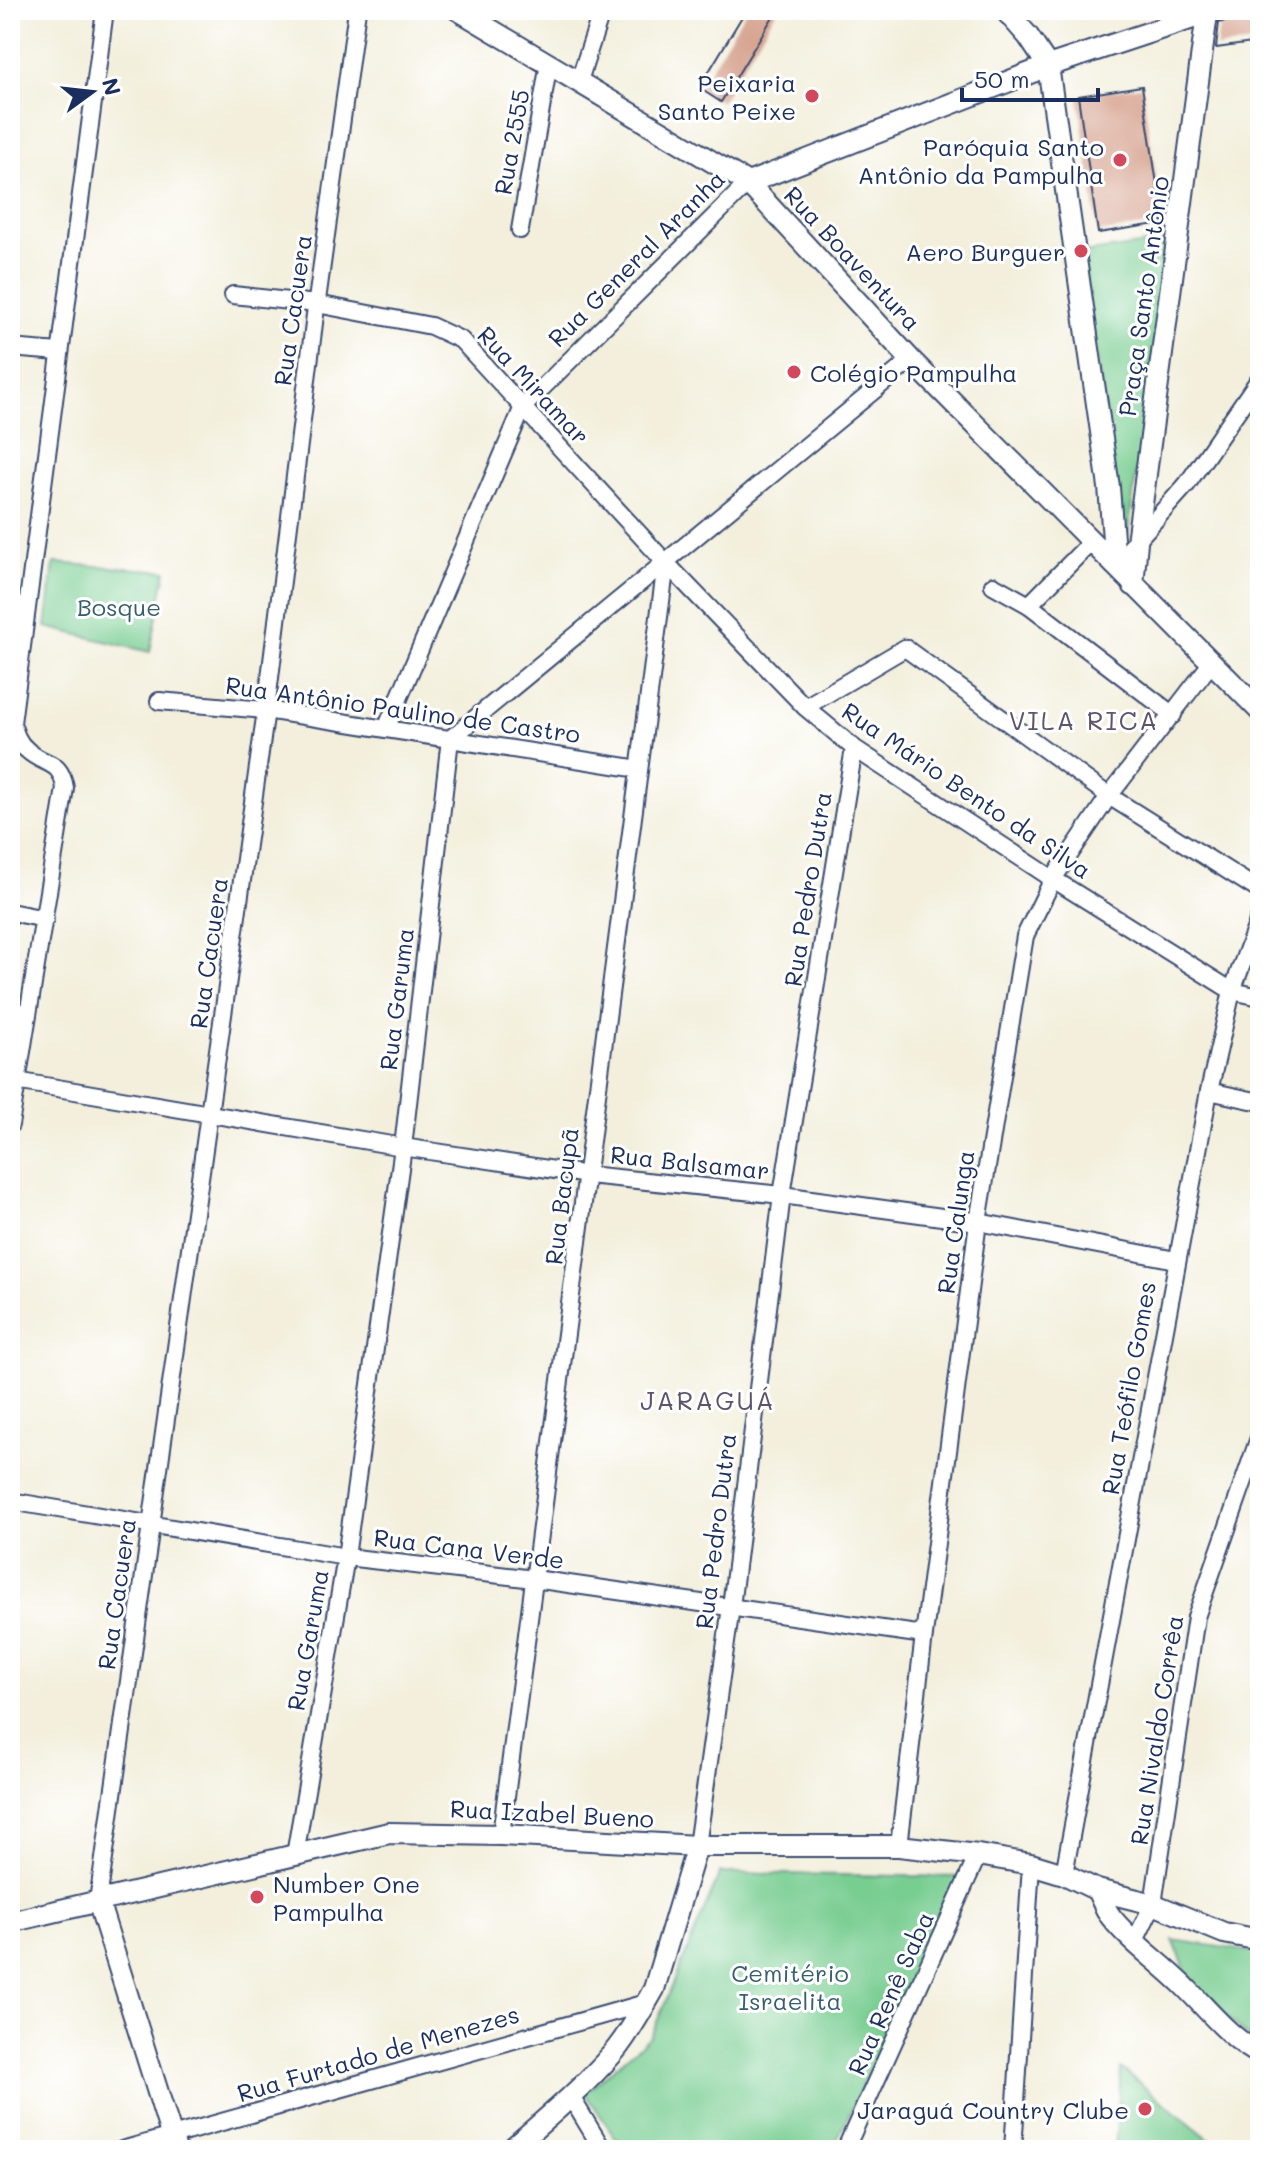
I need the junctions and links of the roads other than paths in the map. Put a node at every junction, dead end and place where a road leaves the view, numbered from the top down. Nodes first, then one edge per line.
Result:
1 (105, 10) edge
2 (357, 10) edge
3 (458, 10) edge
4 (602, 10) edge
5 (1005, 10) edge
6 (1212, 12) edge
7 (549, 63) junction
8 (1048, 66) junction
9 (579, 81) junction
10 (748, 183) junction
11 (520, 230) dead end
12 (233, 295) dead end
13 (317, 304) junction
14 (10, 348) edge
15 (59, 352) junction
16 (911, 360) junction
17 (1260, 378) edge
18 (523, 407) junction
19 (1092, 541) junction
20 (1137, 542) junction
21 (666, 563) junction
22 (1115, 565) junction
23 (993, 585) dead end
24 (1133, 585) junction
25 (1029, 605) junction
26 (1212, 662) junction
27 (159, 701) dead end
28 (805, 707) junction
29 (266, 710) junction
30 (1260, 711) edge
31 (1173, 715) junction
32 (386, 729) junction
33 (450, 739) junction
34 (854, 748) junction
35 (639, 769) junction
36 (1109, 796) junction
37 (1053, 879) junction
38 (1260, 891) edge
39 (10, 912) edge
40 (1260, 916) edge
41 (45, 919) junction
42 (1232, 991) junction
43 (1260, 997) edge
44 (14, 1080) edge
45 (1209, 1091) junction
46 (1260, 1102) edge
47 (210, 1113) junction
48 (10, 1125) edge
49 (403, 1147) junction
50 (588, 1175) junction
51 (782, 1195) junction
52 (978, 1222) junction
53 (1176, 1260) junction
54 (1260, 1435) edge
55 (10, 1501) edge
56 (149, 1526) junction
57 (346, 1557) junction
58 (534, 1579) junction
59 (731, 1607) junction
60 (924, 1635) junction
61 (501, 1835) junction
62 (697, 1846) junction
63 (899, 1846) junction
64 (295, 1855) junction
65 (978, 1855) junction
66 (1031, 1864) junction
67 (1064, 1874) junction
68 (1097, 1890) junction
69 (98, 1901) junction
70 (1153, 1904) junction
71 (10, 1922) edge
72 (1260, 1940) edge
73 (1135, 1941) junction
74 (646, 2003) junction
75 (1260, 2054) edge
76 (571, 2097) junction
77 (174, 2143) edge
78 (122, 2150) edge
79 (510, 2150) edge
80 (603, 2150) edge
81 (845, 2150) edge
82 (1013, 2150) edge

1 - 15 street
2 - 13 street, Rua Cacuera
3 - 7 street, Rua Boaventura
4 - 9 street
5 - 8 street
6 - 8 street, Rua General Aranha
6 - 20 street, Praça Santo Antônio
7 - 9 street, Rua Boaventura
7 - 11 street, Rua 2555
8 - 10 street, Rua General Aranha
8 - 22 street
9 - 10 street, Rua Boaventura
10 - 16 street, Rua Boaventura
10 - 18 street, Rua General Aranha
12 - 13 street, Rua Miramar
13 - 18 street, Rua Miramar
13 - 29 street, Rua Cacuera
14 - 15 street
15 - 41 street
16 - 19 street, Rua Boaventura
16 - 21 street
17 - 20 street
18 - 21 street, Rua Miramar
18 - 32 street, Rua General Aranha
19 - 22 street, Rua Boaventura
19 - 25 street
20 - 22 street
20 - 24 street, Praça Santo Antônio
21 - 28 street, Rua Mário Bento da Silva
21 - 33 street
21 - 35 street, Rua Bacupã
22 - 24 street, Rua Boaventura
23 - 25 street
24 - 26 street, Rua Boaventura
25 - 31 street
26 - 30 street, Rua Boaventura
26 - 31 street, Rua Calunga
27 - 29 street, Rua Antônio Paulino de Castro
28 - 34 street, Rua Mário Bento da Silva
28 - 36 street
29 - 32 street, Rua Antônio Paulino de Castro
29 - 47 street, Rua Cacuera
31 - 36 street, Rua Calunga
32 - 33 street, Rua Antônio Paulino de Castro
33 - 35 street, Rua Antônio Paulino de Castro
33 - 49 street, Rua Garuma
34 - 37 street, Rua Mário Bento da Silva
34 - 51 street, Rua Pedro Dutra
35 - 50 street, Rua Bacupã
36 - 37 street, Rua Calunga
36 - 38 street
37 - 42 street, Rua Mário Bento da Silva
37 - 52 street, Rua Calunga
39 - 41 street
40 - 42 street, Rua Teófilo Gomes
41 - 44 street
42 - 43 street, Rua Mário Bento da Silva
42 - 45 street, Rua Teófilo Gomes
44 - 47 street, Rua Balsamar
44 - 48 street
45 - 46 street
45 - 53 street, Rua Teófilo Gomes
47 - 49 street, Rua Balsamar
47 - 56 street, Rua Cacuera
49 - 50 street, Rua Balsamar
49 - 57 street, Rua Garuma
50 - 51 street, Rua Balsamar
50 - 58 street, Rua Bacupã
51 - 52 street, Rua Balsamar
51 - 59 street, Rua Pedro Dutra
52 - 53 street, Rua Balsamar
52 - 60 street, Rua Calunga
53 - 67 street, Rua Teófilo Gomes
54 - 70 street, Rua Nivaldo Corrêa
55 - 56 street, Rua Cana Verde
56 - 57 street, Rua Cana Verde
56 - 69 street, Rua Cacuera
57 - 58 street, Rua Cana Verde
57 - 64 street, Rua Garuma
58 - 59 street, Rua Cana Verde
58 - 61 street, Rua Bacupã
59 - 60 street, Rua Cana Verde
59 - 62 street, Rua Pedro Dutra
60 - 63 street, Rua Calunga
61 - 62 street, Rua Izabel Bueno
61 - 64 street, Rua Izabel Bueno
62 - 63 street, Rua Izabel Bueno
62 - 74 street
63 - 65 street, Rua Izabel Bueno
64 - 69 street, Rua Izabel Bueno
65 - 66 street, Rua Izabel Bueno
65 - 81 street, Rua Renê Saba
66 - 67 street, Rua Izabel Bueno
66 - 82 street
67 - 68 street, Rua Izabel Bueno
68 - 70 street, Rua Izabel Bueno
68 - 73 street
69 - 71 street, Rua Izabel Bueno
69 - 77 street
70 - 72 street, Rua Izabel Bueno
70 - 73 street, Rua Nivaldo Corrêa
73 - 75 street
74 - 76 street
74 - 77 street, Rua Furtado de Menezes
76 - 79 street
76 - 80 street
77 - 78 street, Rua Furtado de Menezes

